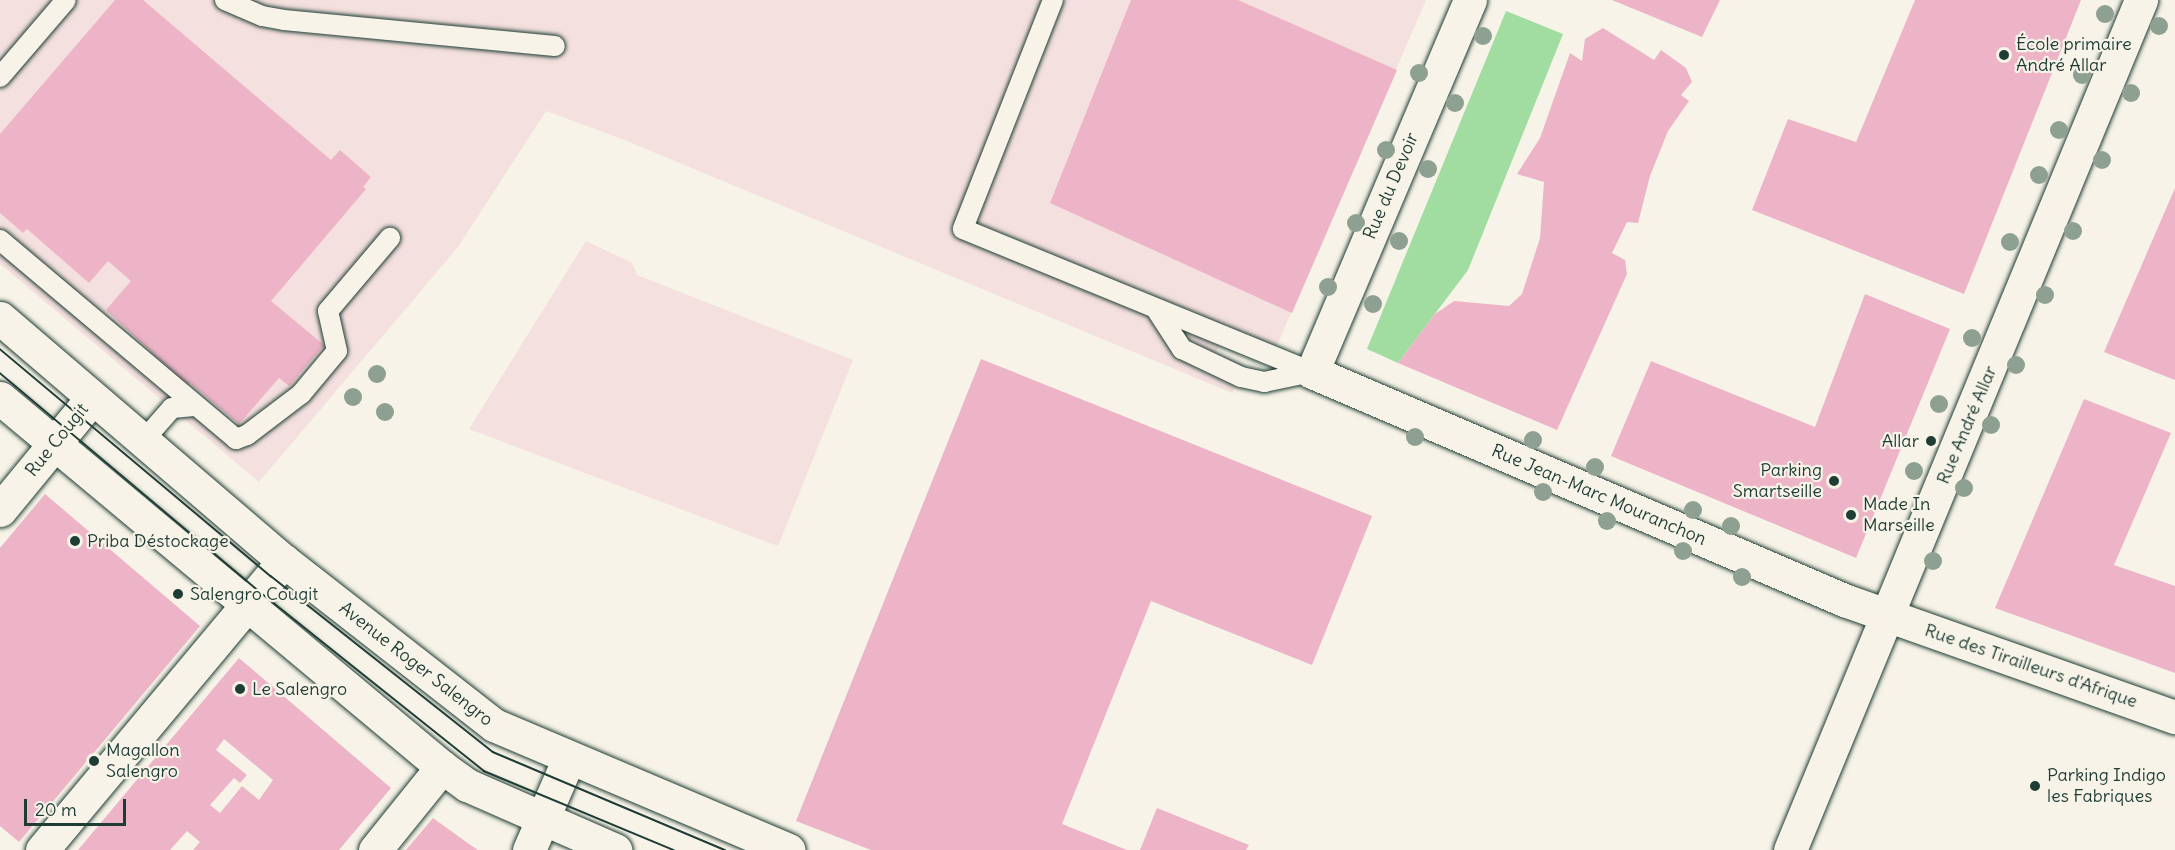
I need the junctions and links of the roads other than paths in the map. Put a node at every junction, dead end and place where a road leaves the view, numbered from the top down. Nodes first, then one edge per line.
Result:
1 (66, 0) edge
2 (225, 0) edge
3 (1053, 0) edge
4 (1470, 0) edge
5 (2141, 0) edge
6 (555, 46) dead end
7 (0, 78) edge
8 (390, 238) dead end
9 (0, 240) edge
10 (1156, 309) junction
11 (0, 318) edge
12 (1312, 372) junction
13 (0, 398) edge
14 (92, 398) junction
15 (194, 406) junction
16 (143, 441) junction
17 (55, 444) junction
18 (0, 510) edge
19 (284, 561) junction
20 (248, 607) junction
21 (1886, 616) junction
22 (2175, 717) edge
23 (569, 758) junction
24 (442, 767) junction
25 (536, 836) edge
26 (42, 850) edge
27 (375, 850) edge
28 (615, 850) edge
29 (789, 850) edge
30 (1790, 850) edge

1 - 7 lane
2 - 6 lane
3 - 10 lane
4 - 12 street, Rue du Devoir
5 - 21 street, Rue André Allar
8 - 15 lane
9 - 15 lane
10 - 12 lane
10 - 12 lane
11 - 14 street, Avenue Roger Salengro
12 - 21 street, Rue Jean-Marc Mouranchon
13 - 17 street
14 - 16 street, Avenue Roger Salengro
14 - 17 street, Rue Cougit
15 - 16 lane
16 - 19 street, Avenue Roger Salengro
17 - 18 street, Rue Cougit
17 - 20 street
19 - 20 street
19 - 23 street, Avenue Roger Salengro
20 - 24 street
20 - 26 street
21 - 22 street, Rue des Tirailleurs d'Afrique
21 - 30 street, Rue André Allar
23 - 25 street
23 - 29 street, Avenue Roger Salengro
24 - 25 street
24 - 27 street
25 - 28 street

